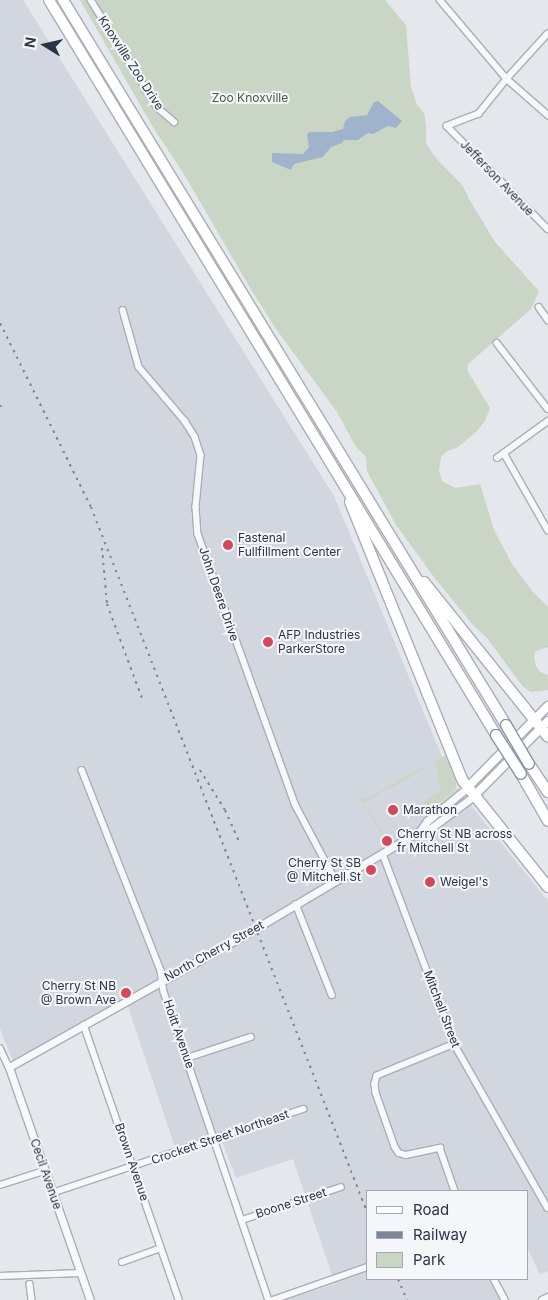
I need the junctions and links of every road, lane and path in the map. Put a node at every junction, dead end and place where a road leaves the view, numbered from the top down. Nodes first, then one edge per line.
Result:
1 (49, 0) edge
2 (63, 0) edge
3 (91, 0) edge
4 (440, 0) edge
5 (548, 34) edge
6 (506, 78) junction
7 (548, 115) edge
8 (174, 122) dead end
9 (548, 229) edge
10 (539, 307) dead end
11 (123, 310) dead end
12 (548, 320) edge
13 (497, 343) dead end
14 (548, 409) edge
15 (548, 420) edge
16 (504, 453) junction
17 (497, 458) dead end
18 (341, 480) junction
19 (548, 530) edge
20 (399, 552) junction
21 (548, 706) edge
22 (541, 723) edge
23 (548, 738) edge
24 (82, 770) dead end
25 (467, 788) junction
26 (548, 792) edge
27 (474, 796) junction
28 (548, 821) edge
29 (418, 832) junction
30 (383, 854) junction
31 (336, 881) junction
32 (548, 887) edge
33 (296, 904) junction
34 (163, 980) junction
35 (332, 995) dead end
36 (84, 1025) junction
37 (251, 1037) dead end
38 (454, 1044) junction
39 (0, 1048) edge
40 (187, 1058) junction
41 (9, 1067) junction
42 (303, 1109) dead end
43 (214, 1140) junction
44 (134, 1166) junction
45 (44, 1171) junction
46 (0, 1185) edge
47 (341, 1187) dead end
48 (455, 1190) edge
49 (52, 1193) junction
50 (548, 1208) edge
51 (242, 1220) junction
52 (161, 1248) junction
53 (122, 1262) dead end
54 (366, 1267) edge
55 (80, 1273) junction
56 (0, 1276) edge
57 (495, 1280) edge
58 (30, 1284) dead end
59 (548, 1297) edge
60 (32, 1300) edge
61 (90, 1300) edge
62 (179, 1300) edge
63 (269, 1300) edge
64 (273, 1300) edge
65 (505, 1300) edge
66 (542, 1300) edge

1 - 18 highway
2 - 20 highway
3 - 8 street, Knoxville Zoo Drive
4 - 6 street
5 - 6 street
6 - 7 street
6 - 9 street, Jefferson Avenue
10 - 12 street
11 - 31 street, John Deere Drive
13 - 14 street
15 - 16 street
16 - 17 street
16 - 19 street
18 - 25 highway
18 - 28 highway, bridge
20 - 22 highway
20 - 26 highway, bridge
21 - 22 main road, North Cherry Street
22 - 23 highway
22 - 25 main road, North Cherry Street
22 - 27 main road, North Cherry Street
24 - 34 street, Hoitt Avenue
25 - 27 highway
25 - 29 street, North Cherry Street
27 - 29 street, North Cherry Street
27 - 32 highway
29 - 30 street, North Cherry Street
30 - 31 street, North Cherry Street
30 - 38 street, Mitchell Street
31 - 33 street, North Cherry Street
33 - 34 street, North Cherry Street
33 - 35 street
34 - 36 street, North Cherry Street
34 - 40 street, Hoitt Avenue
36 - 41 street, North Cherry Street
36 - 44 street, Brown Avenue
37 - 40 street
38 - 48 street
38 - 50 street, Mitchell Street
39 - 41 street, Cecil Avenue
40 - 43 street, Hoitt Avenue
41 - 45 street, Cecil Avenue
42 - 43 street, Crockett Street Northeast
43 - 44 street, Crockett Street Northeast
43 - 51 street, Hoitt Avenue
44 - 49 street, Crockett Street Northeast
44 - 52 street, Brown Avenue
45 - 46 street
45 - 49 street, Cecil Avenue
47 - 51 street, Boone Street
49 - 55 street, Cecil Avenue
51 - 63 street, Hoitt Avenue
52 - 53 street
52 - 62 street, Brown Avenue
54 - 64 street
55 - 56 street
55 - 61 street, Cecil Avenue
57 - 65 street
58 - 60 street
59 - 66 street

